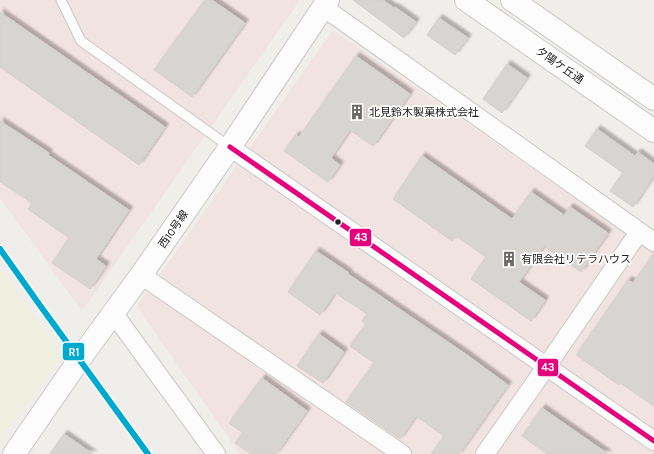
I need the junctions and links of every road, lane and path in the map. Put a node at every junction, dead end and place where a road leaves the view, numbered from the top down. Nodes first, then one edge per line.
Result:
1 (61, 0) edge
2 (466, 0) edge
3 (512, 0) edge
4 (326, 3) edge
5 (654, 99) edge
6 (654, 131) edge
7 (230, 147) junction
8 (639, 232) junction
9 (654, 242) edge
10 (141, 275) junction
11 (114, 314) junction
12 (546, 367) junction
13 (654, 441) edge
14 (17, 453) edge
15 (216, 454) edge
16 (402, 454) edge
17 (485, 454) edge

1 - 7 lane
2 - 6 street, 夕陽ケ丘通
3 - 5 street
4 - 7 street, 西10号線
4 - 8 street
7 - 10 street, 西10号線
7 - 12 street
8 - 9 street
8 - 12 street
10 - 11 street, 西10号線
10 - 16 street
11 - 14 street, 西10号線
11 - 15 street
12 - 13 street
12 - 17 street

